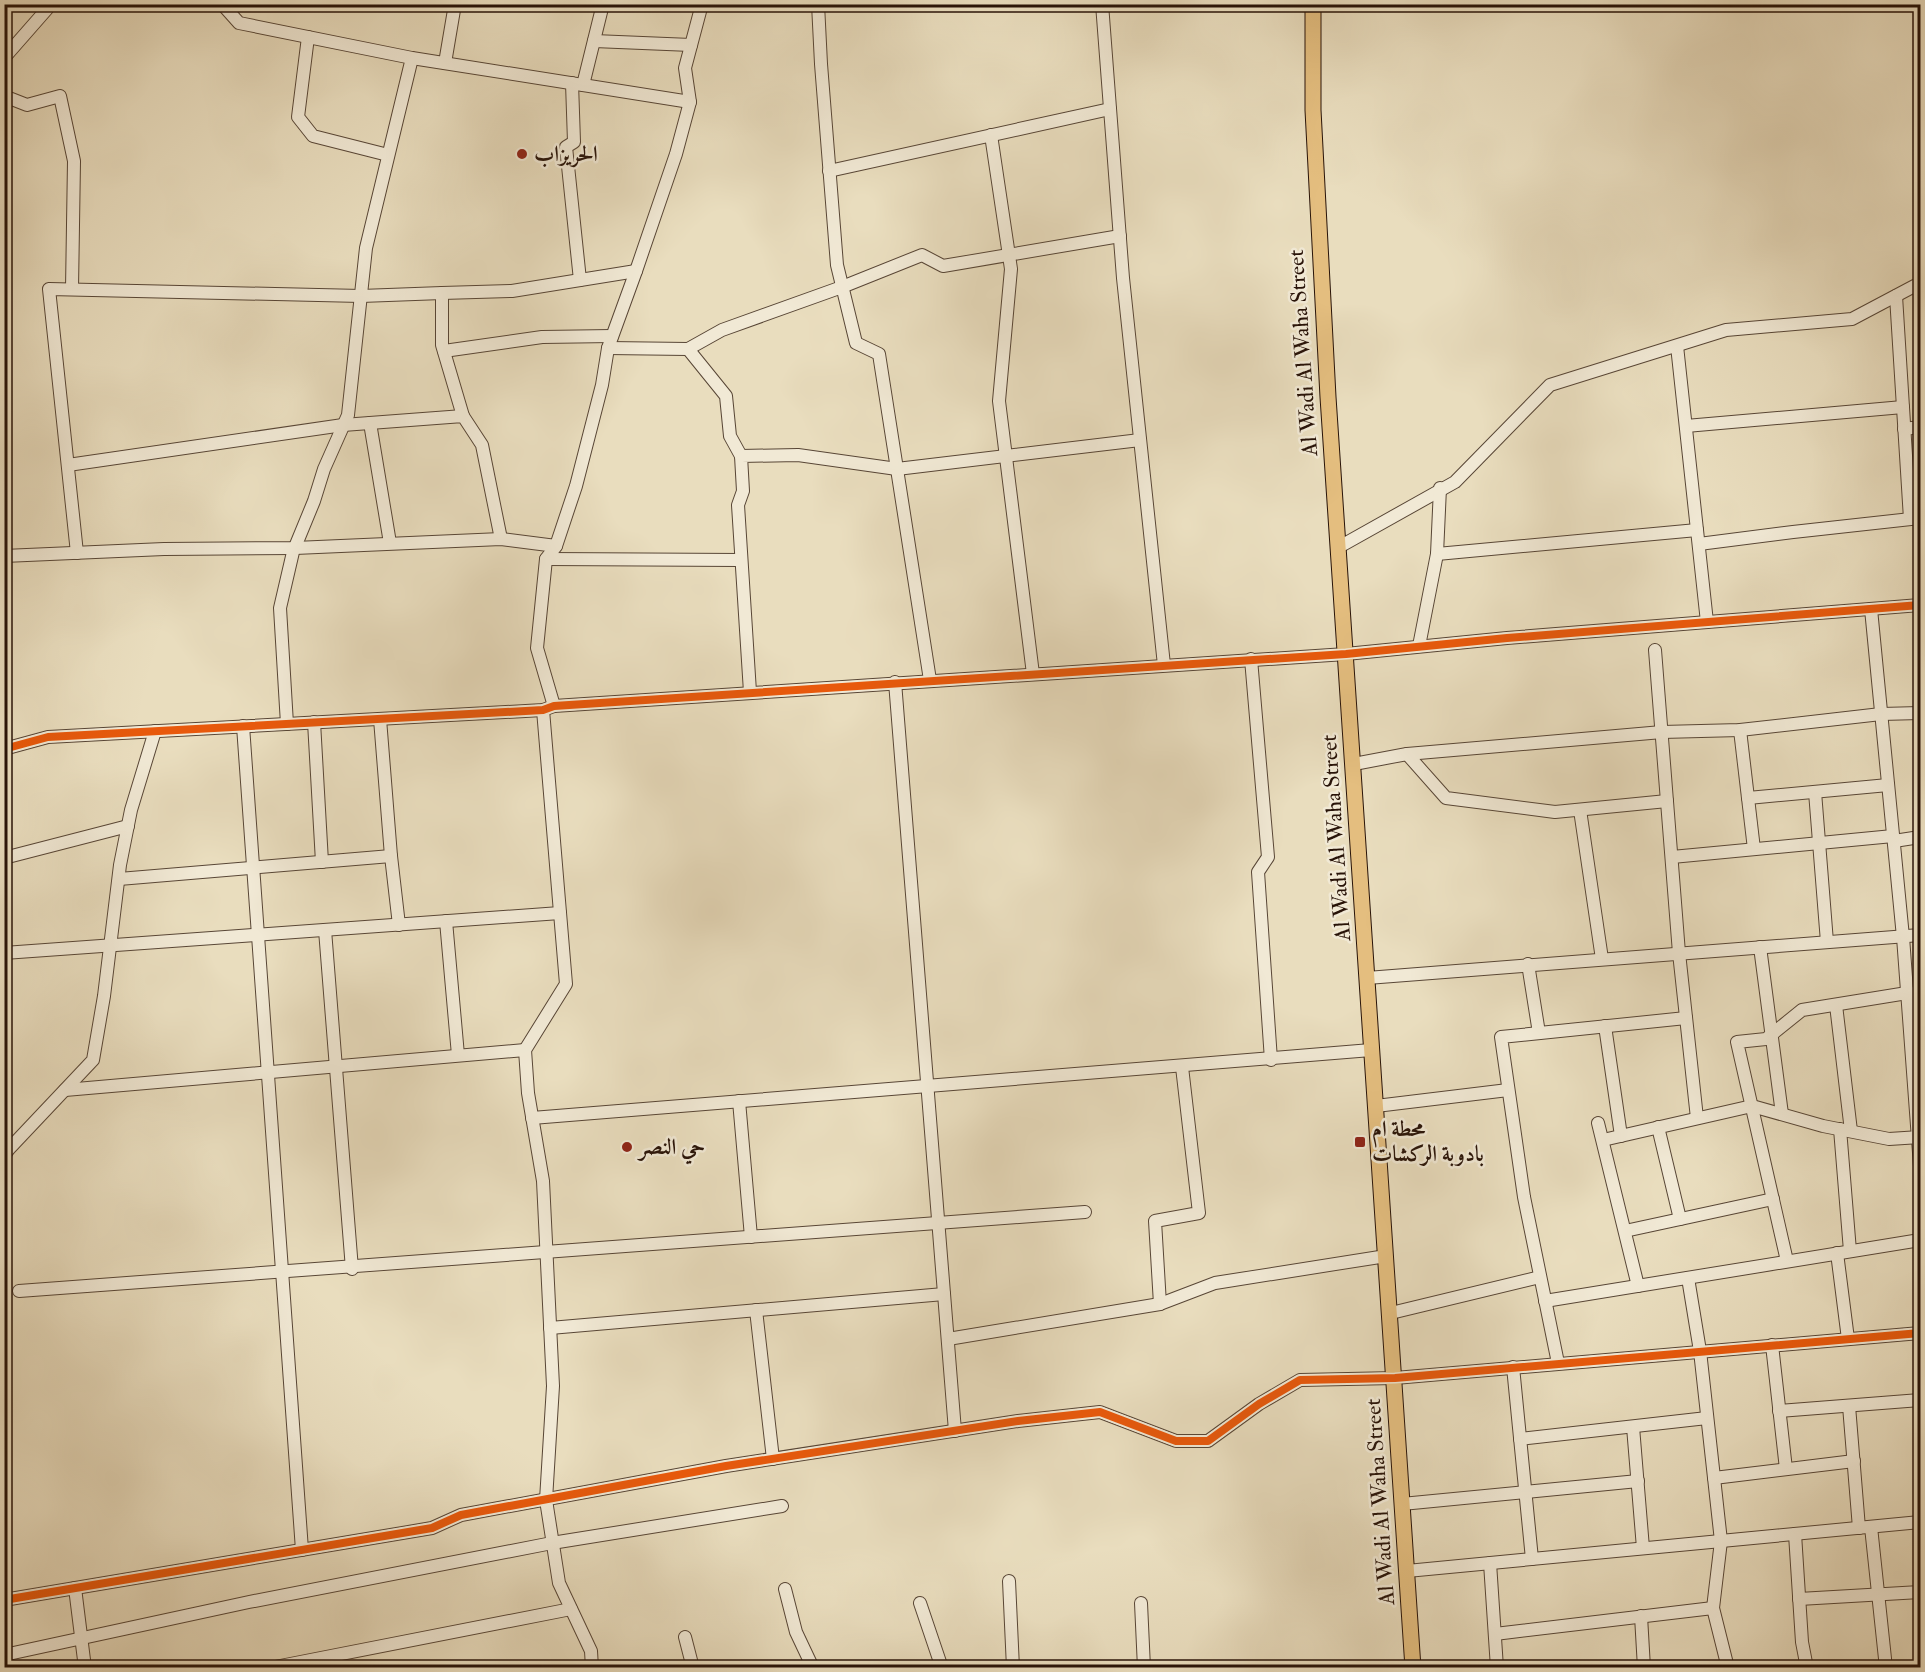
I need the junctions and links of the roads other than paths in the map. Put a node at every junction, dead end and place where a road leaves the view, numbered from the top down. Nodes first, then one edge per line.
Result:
1 (48, 4) edge
2 (222, 4) edge
3 (455, 4) edge
4 (603, 4) edge
5 (702, 4) edge
6 (819, 4) edge
7 (1102, 4) edge
8 (1312, 4) edge
9 (308, 37) junction
10 (594, 41) junction
11 (692, 45) junction
12 (4, 58) edge
13 (412, 58) junction
14 (445, 63) junction
15 (578, 84) junction
16 (5, 95) edge
17 (690, 102) junction
18 (1110, 109) junction
19 (991, 135) junction
20 (388, 155) junction
21 (829, 171) junction
22 (1120, 236) junction
23 (1009, 255) junction
24 (636, 271) junction
25 (580, 280) junction
26 (1920, 283) edge
27 (843, 287) junction
28 (72, 289) junction
29 (442, 293) junction
30 (361, 296) junction
31 (1896, 296) junction
32 (612, 336) junction
33 (1677, 345) junction
34 (608, 348) junction
35 (688, 349) junction
36 (444, 351) junction
37 (1903, 408) junction
38 (463, 416) junction
39 (370, 423) junction
40 (343, 425) junction
41 (1686, 426) junction
42 (1920, 427) edge
43 (1904, 429) junction
44 (1140, 440) junction
45 (741, 456) junction
46 (1006, 456) junction
47 (68, 465) junction
48 (897, 469) junction
49 (1440, 488) junction
50 (1915, 519) edge
51 (1697, 530) junction
52 (501, 539) junction
53 (390, 543) junction
54 (1699, 544) junction
55 (556, 546) junction
56 (1338, 547) junction
57 (295, 548) junction
58 (77, 553) junction
59 (1437, 554) junction
60 (4, 556) edge
61 (546, 559) junction
62 (741, 560) junction
63 (1920, 605) edge
64 (1871, 609) junction
65 (1707, 622) junction
66 (1419, 646) junction
67 (1655, 650) dead end
68 (1347, 654) junction
69 (1251, 659) junction
70 (1164, 665) junction
71 (1033, 674) junction
72 (930, 680) junction
73 (896, 682) junction
74 (750, 692) junction
75 (549, 708) junction
76 (1920, 713) edge
77 (1881, 714) junction
78 (380, 719) junction
79 (314, 722) junction
80 (287, 724) junction
81 (243, 726) junction
82 (1740, 730) junction
83 (155, 731) junction
84 (1662, 732) junction
85 (4, 749) edge
86 (1407, 754) junction
87 (1354, 764) junction
88 (1888, 785) junction
89 (1815, 792) junction
90 (1748, 798) junction
91 (1667, 801) junction
92 (1580, 810) junction
93 (128, 826) junction
94 (1920, 837) edge
95 (1893, 839) junction
96 (1819, 843) junction
97 (1754, 849) junction
98 (391, 856) junction
99 (1672, 857) junction
100 (4, 858) edge
101 (322, 862) junction
102 (253, 868) junction
103 (118, 879) junction
104 (560, 913) junction
105 (446, 921) junction
106 (399, 925) junction
107 (325, 930) junction
108 (258, 934) junction
109 (1920, 935) edge
110 (1903, 937) junction
111 (1827, 942) junction
112 (111, 945) junction
113 (1760, 947) junction
114 (4, 953) edge
115 (1680, 953) junction
116 (1602, 959) junction
117 (1528, 964) junction
118 (1367, 978) junction
119 (1907, 993) junction
120 (1920, 994) edge
121 (1836, 1005) junction
122 (1686, 1018) junction
123 (1605, 1026) junction
124 (1539, 1033) junction
125 (1772, 1035) junction
126 (525, 1050) junction
127 (1371, 1050) junction
128 (458, 1055) junction
129 (1271, 1060) junction
130 (336, 1066) junction
131 (1182, 1067) junction
132 (1917, 1070) edge
133 (268, 1072) junction
134 (928, 1087) junction
135 (65, 1090) junction
136 (1508, 1090) junction
137 (739, 1101) junction
138 (1376, 1106) junction
139 (1752, 1106) junction
140 (1782, 1114) junction
141 (532, 1118) junction
142 (1697, 1118) junction
143 (1599, 1123) dead end
144 (1658, 1127) junction
145 (1845, 1130) junction
146 (1621, 1136) junction
147 (1919, 1137) edge
148 (1603, 1140) junction
149 (4, 1156) edge
150 (1920, 1166) edge
151 (1773, 1199) junction
152 (1085, 1212) dead end
153 (1680, 1219) junction
154 (939, 1223) junction
155 (1625, 1231) junction
156 (751, 1236) junction
157 (1920, 1240) edge
158 (1850, 1251) junction
159 (546, 1252) junction
160 (1837, 1253) junction
161 (1386, 1256) junction
162 (1787, 1262) junction
163 (352, 1269) junction
164 (282, 1274) junction
165 (1540, 1277) junction
166 (1688, 1278) junction
167 (1638, 1286) junction
168 (19, 1291) dead end
169 (944, 1294) junction
170 (1545, 1301) junction
171 (1160, 1304) junction
172 (756, 1310) junction
173 (1391, 1313) junction
174 (550, 1328) junction
175 (1920, 1333) edge
176 (948, 1339) junction
177 (1848, 1339) junction
178 (1772, 1345) junction
179 (1700, 1351) junction
180 (1558, 1363) junction
181 (1513, 1367) junction
182 (1395, 1378) junction
183 (1920, 1400) edge
184 (1849, 1406) junction
185 (1779, 1411) junction
186 (1707, 1418) junction
187 (1633, 1427) junction
188 (955, 1431) junction
189 (1520, 1439) junction
190 (773, 1459) junction
191 (1854, 1461) junction
192 (1786, 1469) junction
193 (1714, 1478) junction
194 (1638, 1481) junction
195 (1526, 1492) junction
196 (546, 1500) junction
197 (1402, 1504) junction
198 (782, 1506) dead end
199 (1920, 1522) edge
200 (1865, 1528) junction
201 (1795, 1534) junction
202 (1721, 1541) junction
203 (552, 1544) junction
204 (1643, 1548) junction
205 (302, 1550) junction
206 (1532, 1559) junction
207 (1490, 1563) junction
208 (1407, 1571) junction
209 (1009, 1581) dead end
210 (75, 1588) junction
211 (785, 1589) dead end
212 (1920, 1592) edge
213 (1878, 1595) junction
214 (1799, 1599) junction
215 (4, 1600) edge
216 (920, 1603) dead end
217 (1141, 1603) dead end
218 (1713, 1608) junction
219 (571, 1609) junction
220 (1641, 1617) junction
221 (1495, 1634) junction
222 (685, 1637) dead end
223 (82, 1638) junction
224 (4, 1655) edge
225 (86, 1668) edge
226 (270, 1668) edge
227 (592, 1668) edge
228 (693, 1668) edge
229 (813, 1668) edge
230 (942, 1668) edge
231 (1013, 1668) edge
232 (1144, 1668) edge
233 (1413, 1668) edge
234 (1497, 1668) edge
235 (1644, 1668) edge
236 (1728, 1668) edge
237 (1806, 1668) edge
238 (1886, 1668) edge

1 - 12 street
2 - 9 street
3 - 14 street
4 - 10 street
5 - 11 street
6 - 21 street
7 - 18 street
8 - 56 main road, Al Wadi Al Waha Street
9 - 13 street
9 - 20 street
10 - 11 street
10 - 15 street
11 - 17 street
13 - 14 street
13 - 20 street
14 - 15 street
15 - 17 street
15 - 25 street
16 - 28 street
17 - 24 street
18 - 19 street
18 - 22 street
19 - 21 street
19 - 23 street
20 - 30 street
21 - 27 street
22 - 23 street
22 - 44 street
23 - 27 street
23 - 46 street
24 - 25 street
24 - 32 street
25 - 29 street
26 - 31 street
27 - 35 street
27 - 48 street
28 - 30 street
28 - 47 street
29 - 30 street
29 - 36 street
30 - 40 street
31 - 33 street
31 - 37 street
32 - 34 street
32 - 36 street
33 - 41 street
33 - 49 street
34 - 35 street
34 - 55 street
35 - 45 street
36 - 38 street
37 - 41 street
37 - 43 street
38 - 39 street
38 - 52 street
39 - 40 street
39 - 53 street
40 - 47 street
40 - 57 street
41 - 51 street
42 - 43 street
43 - 50 street
44 - 46 street
44 - 70 street
45 - 48 street
45 - 62 street
46 - 48 street
46 - 71 street
47 - 58 street
48 - 72 street
49 - 56 street
49 - 59 street
50 - 54 street
51 - 54 street
51 - 59 street
52 - 53 street
52 - 55 street
53 - 57 street
54 - 65 street
55 - 61 street
56 - 68 main road, Al Wadi Al Waha Street
57 - 58 street
57 - 80 street
58 - 60 street
59 - 66 street
61 - 62 street
61 - 75 street
62 - 74 street
63 - 64 street
64 - 65 street
64 - 77 street
65 - 66 street
66 - 68 street
67 - 84 street
68 - 69 street
68 - 87 main road, Al Wadi Al Waha Street
69 - 70 street
69 - 129 street
70 - 71 street
71 - 72 street
72 - 73 street
73 - 74 street
73 - 134 street
74 - 75 street
75 - 78 street
75 - 104 street
76 - 77 street
77 - 82 street
77 - 88 street
78 - 79 street
78 - 98 street
79 - 80 street
79 - 101 street
80 - 81 street
81 - 83 street
81 - 102 street
82 - 84 street
82 - 90 street
83 - 85 street
83 - 93 street
84 - 86 street
84 - 91 street
86 - 87 street
86 - 92 street
87 - 118 main road, Al Wadi Al Waha Street
88 - 89 street
88 - 95 street
89 - 90 street
89 - 96 street
90 - 97 street
91 - 92 street
91 - 99 street
92 - 116 street
93 - 100 street
93 - 103 street
94 - 95 street
95 - 96 street
95 - 110 street
96 - 97 street
96 - 111 street
97 - 99 street
98 - 101 street
98 - 106 street
99 - 115 street
101 - 102 street
102 - 103 street
102 - 108 street
103 - 112 street
104 - 105 street
104 - 126 street
105 - 106 street
105 - 128 street
106 - 107 street
107 - 108 street
107 - 130 street
108 - 112 street
108 - 133 street
109 - 110 street
110 - 111 street
110 - 119 street
111 - 113 street
112 - 114 street
112 - 135 street
113 - 115 street
113 - 125 street
115 - 116 street
115 - 122 street
116 - 117 street
117 - 118 street
117 - 124 street
118 - 127 main road, Al Wadi Al Waha Street
119 - 120 street
119 - 121 street
119 - 132 street
121 - 125 street
121 - 145 street
122 - 123 street
122 - 142 street
123 - 124 street
123 - 146 street
124 - 136 street
125 - 139 street
125 - 140 street
126 - 128 street
126 - 141 street
127 - 129 street
127 - 138 main road, Al Wadi Al Waha Street
128 - 130 street
129 - 131 street
130 - 133 street
130 - 163 street
131 - 134 street
131 - 171 street
132 - 147 street
133 - 135 street
133 - 164 street
134 - 137 street
134 - 154 street
135 - 149 street
136 - 138 street
136 - 165 street
137 - 141 street
137 - 156 street
138 - 161 main road, Al Wadi Al Waha Street
139 - 140 street
139 - 142 street
139 - 151 street
140 - 145 street
141 - 159 street
142 - 144 street
143 - 148 street
144 - 146 street
144 - 153 street
145 - 147 street
145 - 158 street
146 - 148 street
147 - 150 street
148 - 155 street
151 - 153 street
151 - 162 street
152 - 154 street
153 - 155 street
154 - 156 street
154 - 169 street
155 - 167 street
156 - 159 street
157 - 158 street
158 - 160 street
159 - 163 street
159 - 174 street
160 - 162 street
160 - 177 street
161 - 171 street
161 - 173 main road, Al Wadi Al Waha Street
162 - 166 street
163 - 164 street
164 - 168 street
164 - 205 street
165 - 170 street
165 - 173 street
166 - 167 street
166 - 179 street
167 - 170 street
169 - 172 street
169 - 176 street
170 - 180 street
171 - 176 street
172 - 174 street
172 - 190 street
173 - 182 main road, Al Wadi Al Waha Street
174 - 196 street
175 - 177 street
176 - 188 street
177 - 178 street
178 - 179 street
178 - 185 street
179 - 180 street
179 - 186 street
180 - 181 street
181 - 182 street
181 - 189 street
182 - 188 street
182 - 197 main road, Al Wadi Al Waha Street
183 - 184 street
184 - 185 street
184 - 191 street
185 - 192 street
186 - 187 street
186 - 193 street
187 - 189 street
187 - 194 street
188 - 190 street
189 - 195 street
190 - 196 street
191 - 192 street
191 - 200 street
192 - 193 street
193 - 202 street
194 - 195 street
194 - 204 street
195 - 197 street
195 - 206 street
196 - 203 street
196 - 205 street
197 - 208 main road, Al Wadi Al Waha Street
198 - 203 street
199 - 200 street
200 - 201 street
200 - 213 street
201 - 202 street
201 - 214 street
202 - 204 street
202 - 218 street
203 - 219 street
203 - 223 street
204 - 206 street
205 - 210 street
206 - 207 street
207 - 208 street
207 - 221 street
208 - 233 main road, Al Wadi Al Waha Street
209 - 231 street
210 - 215 street
210 - 223 street
211 - 229 street
212 - 213 street
213 - 214 street
213 - 238 street
214 - 237 street
216 - 230 street
217 - 232 street
218 - 220 street
218 - 236 street
219 - 226 street
219 - 227 street
220 - 221 street
220 - 235 street
221 - 234 street
222 - 228 street
223 - 224 street
223 - 225 street

